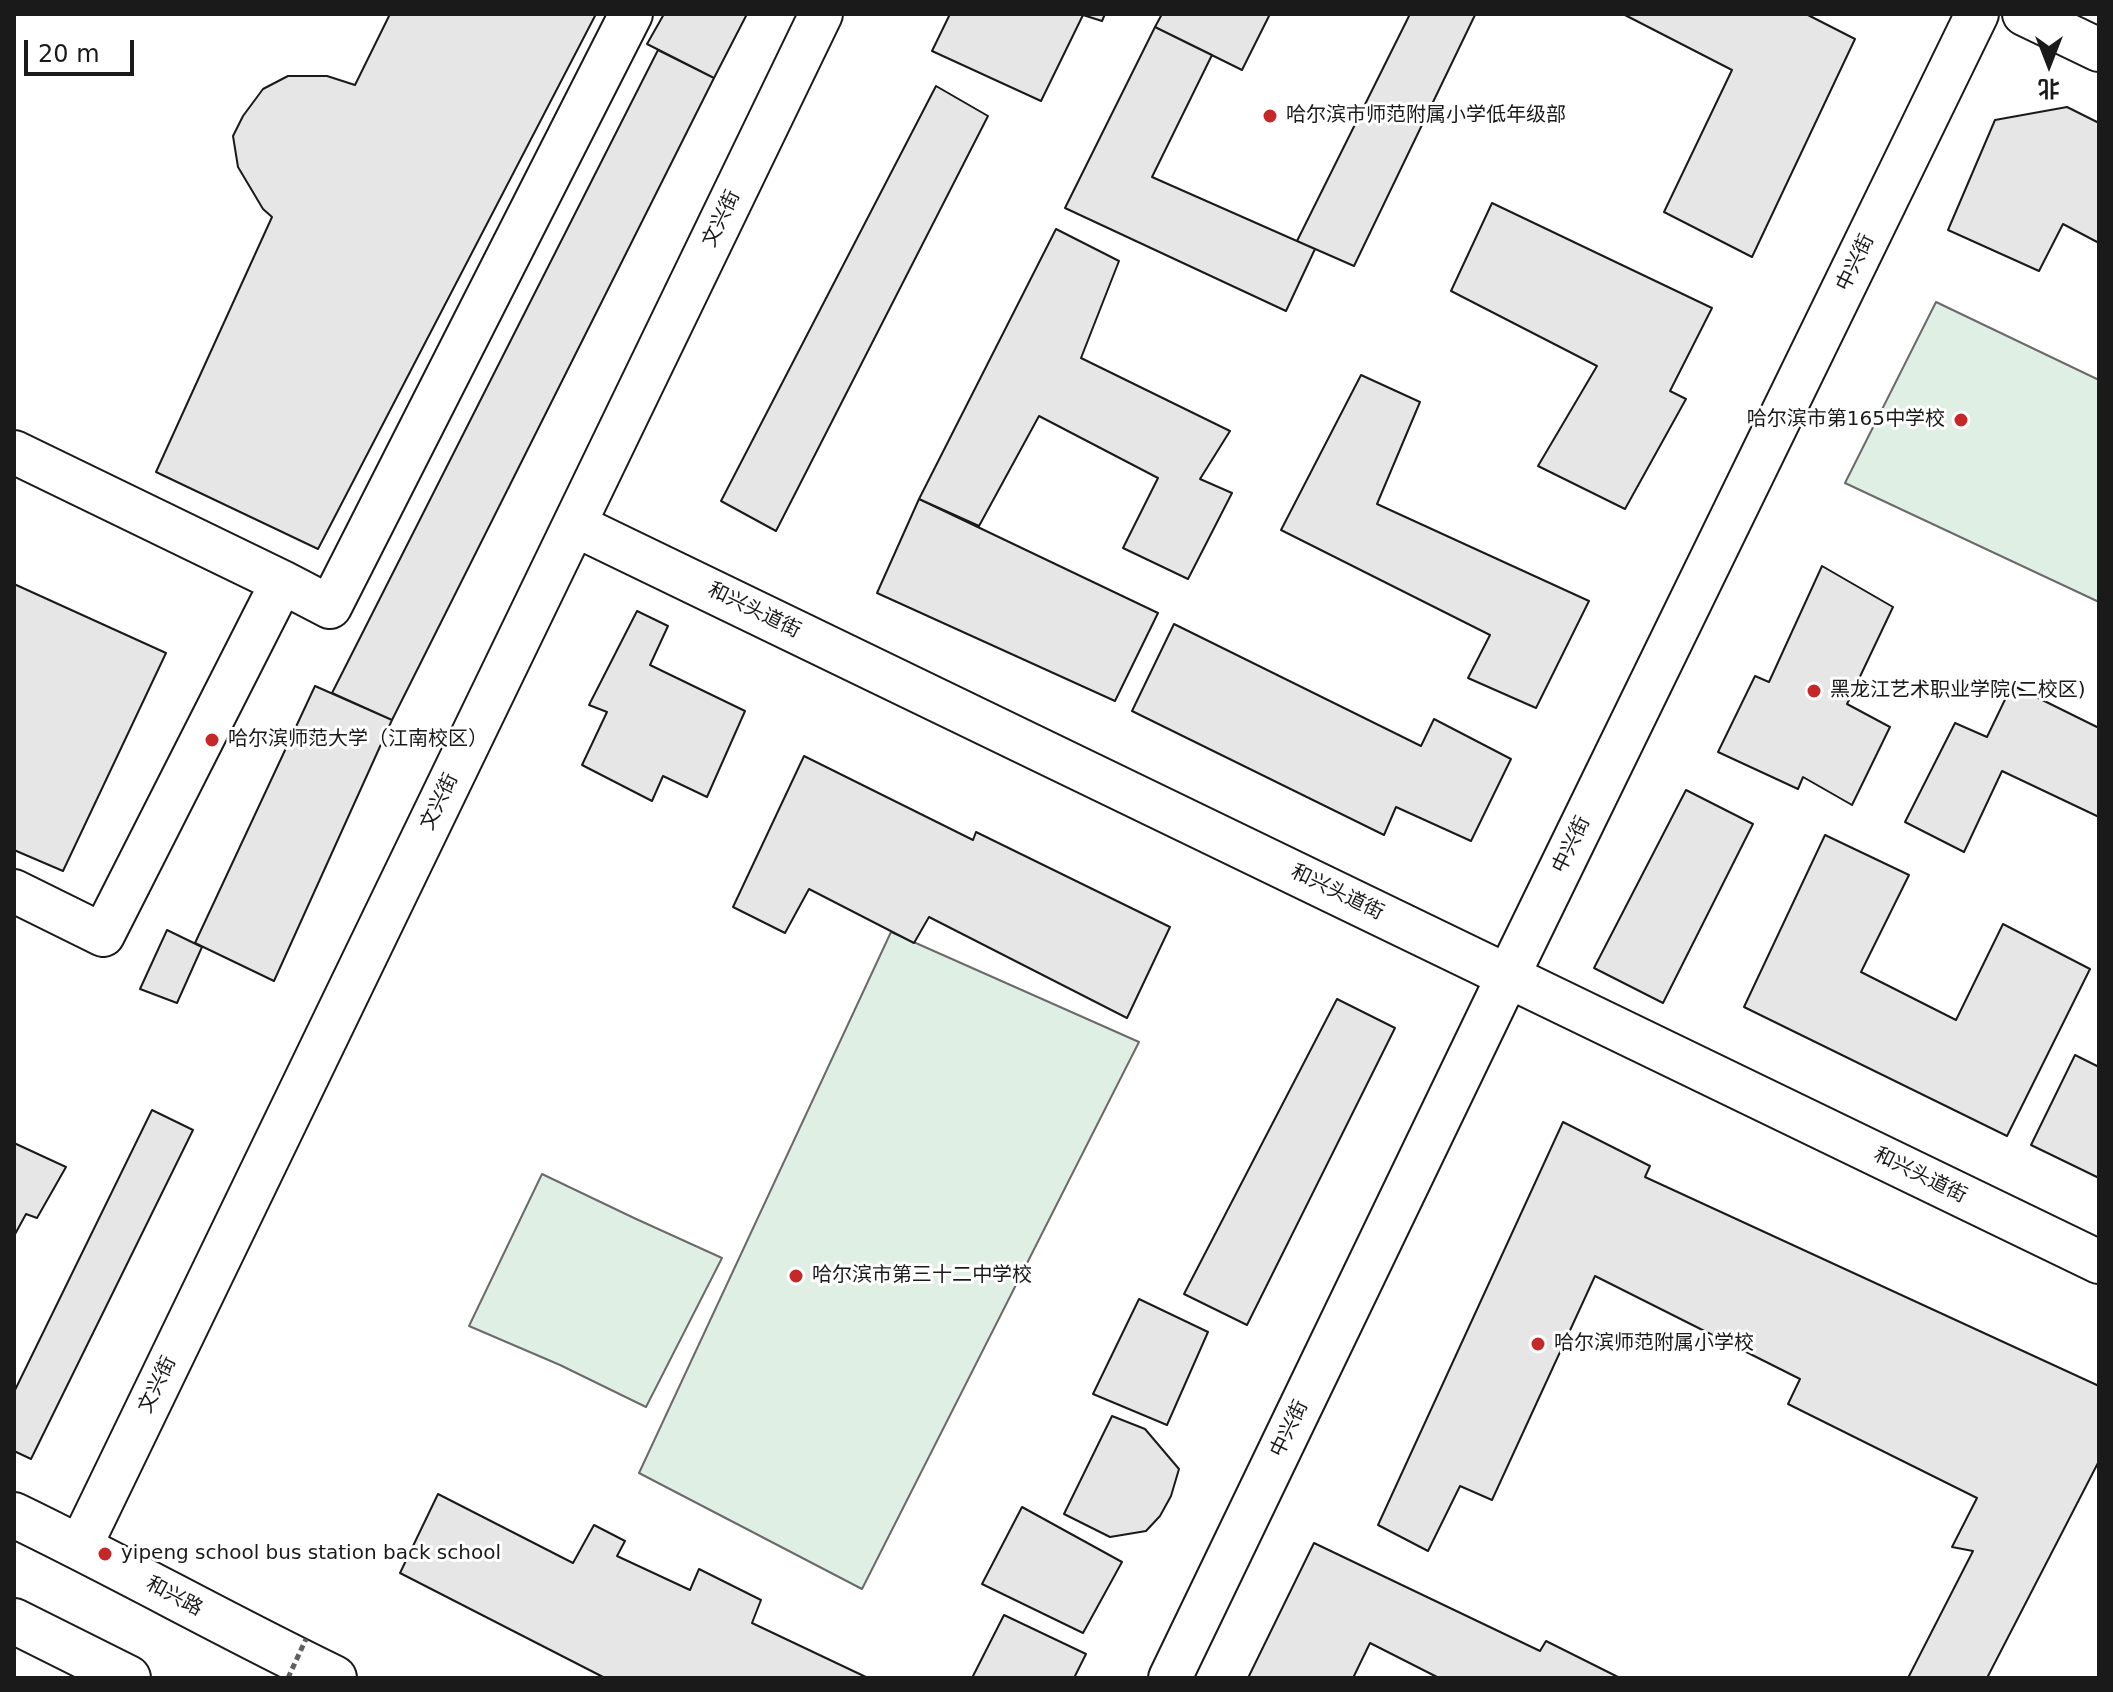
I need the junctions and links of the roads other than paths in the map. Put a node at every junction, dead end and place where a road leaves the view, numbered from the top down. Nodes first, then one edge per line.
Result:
1 (631, 14) edge
2 (821, 14) edge
3 (1977, 14) edge
4 (2024, 14) edge
5 (2099, 50) edge
6 (14, 452) edge
7 (575, 525) junction
8 (282, 582) junction
9 (14, 891) edge
10 (1508, 976) junction
11 (2099, 1262) edge
12 (14, 1515) edge
13 (80, 1547) junction
14 (14, 1621) edge
15 (305, 1658) edge
16 (276, 1661) edge
17 (128, 1678) edge
18 (334, 1678) edge
19 (1170, 1678) edge

1 - 8 street
2 - 7 street, 文兴街
3 - 10 street, 中兴街
4 - 5 street
6 - 8 street
7 - 10 street, 和兴头道街
7 - 13 street, 文兴街
8 - 9 street
10 - 11 street, 和兴头道街
10 - 19 street, 中兴街
12 - 13 highway, 和兴路
13 - 16 highway, 和兴路
14 - 17 highway
15 - 16 highway
16 - 18 highway, 和兴路

